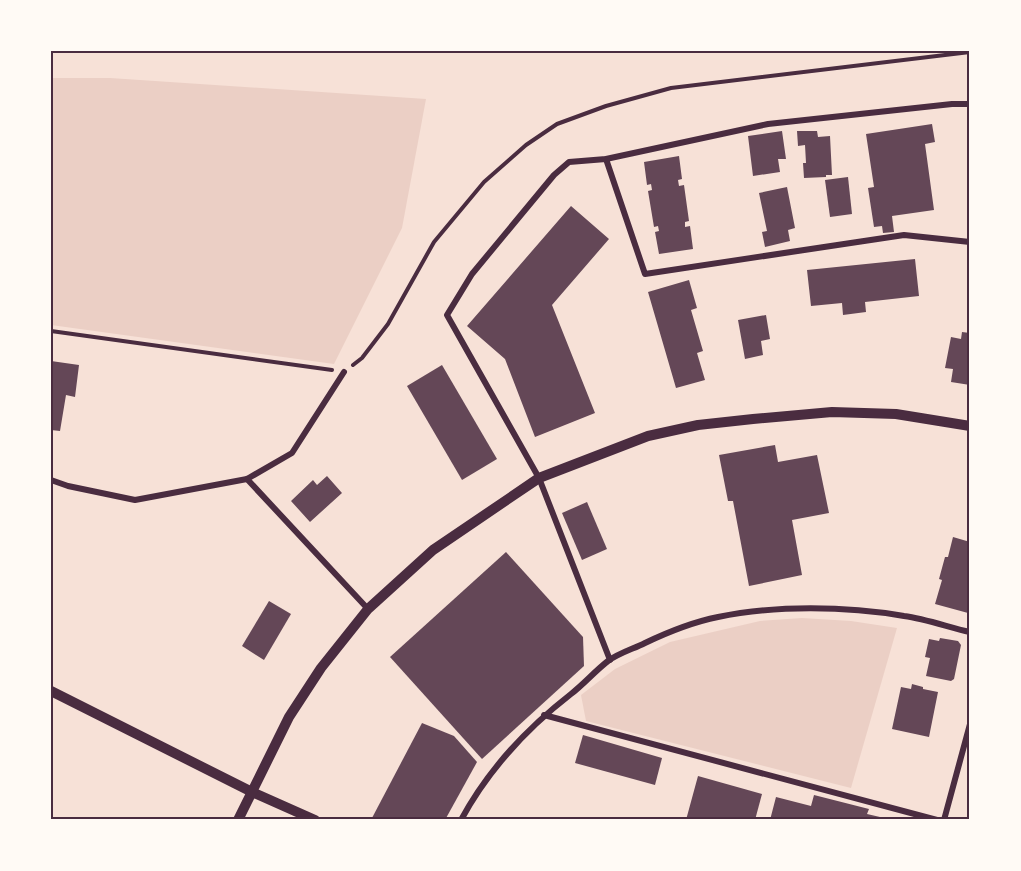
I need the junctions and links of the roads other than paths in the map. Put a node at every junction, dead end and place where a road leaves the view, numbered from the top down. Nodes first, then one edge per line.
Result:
1 (970, 104) edge
2 (606, 159) junction
3 (970, 242) edge
4 (344, 372) road end
5 (970, 426) edge
6 (539, 478) junction
7 (247, 479) junction
8 (51, 480) edge
9 (368, 609) junction
10 (970, 632) edge
11 (609, 660) junction
12 (51, 690) edge
13 (544, 715) junction
14 (970, 724) edge
15 (252, 792) junction
16 (238, 820) edge
17 (315, 820) edge
18 (461, 820) edge
19 (936, 820) edge
20 (944, 820) edge

1 - 2 street
2 - 3 street
2 - 6 street
4 - 7 street
5 - 6 street
6 - 9 street
6 - 11 street
7 - 8 street
7 - 9 street
9 - 15 street
10 - 11 street
11 - 13 street
12 - 15 street
13 - 18 street
13 - 19 street
14 - 20 street
15 - 16 street
15 - 17 street

